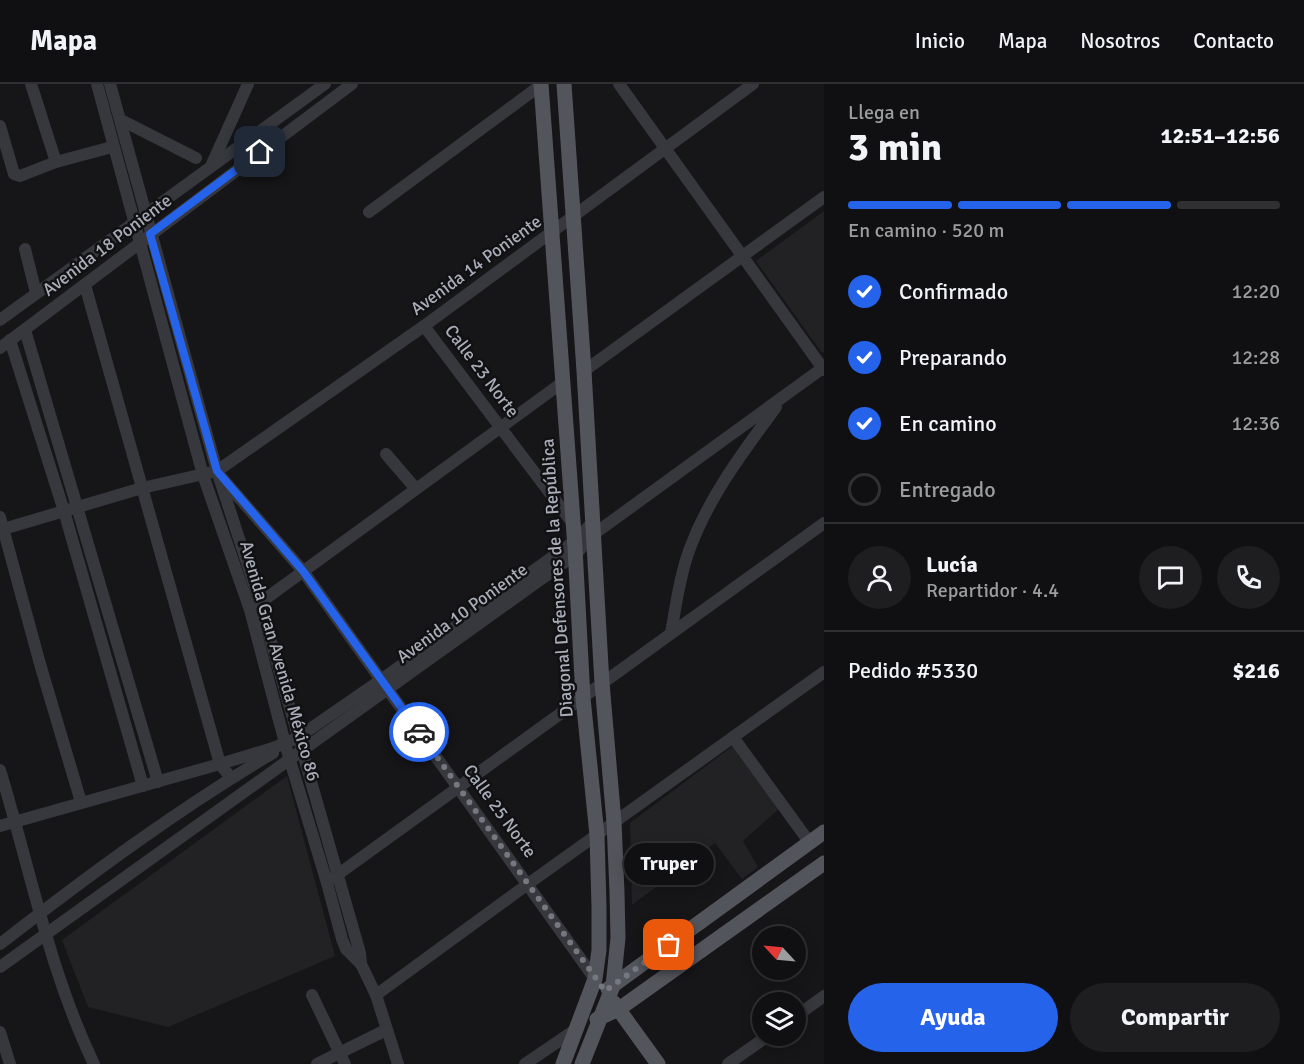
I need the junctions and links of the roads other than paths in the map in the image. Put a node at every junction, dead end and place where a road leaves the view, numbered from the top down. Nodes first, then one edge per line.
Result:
1 (31, 84) edge
2 (97, 84) edge
3 (110, 84) edge
4 (248, 84) edge
5 (325, 84) edge
6 (352, 84) edge
7 (541, 84) edge
8 (564, 84) edge
9 (619, 84) edge
10 (753, 84) edge
11 (122, 120) junction
12 (0, 126) edge
13 (112, 147) junction
14 (665, 149) junction
15 (196, 158) dead end
16 (56, 162) junction
17 (212, 166) junction
18 (824, 197) edge
19 (369, 212) dead end
20 (574, 216) junction
21 (140, 218) junction
22 (552, 232) junction
23 (150, 234) junction
24 (140, 242) junction
25 (25, 249) dead end
26 (742, 256) junction
27 (85, 285) junction
28 (36, 293) junction
29 (0, 320) edge
30 (424, 326) junction
31 (25, 330) junction
32 (5, 344) edge
33 (824, 368) edge
34 (584, 371) junction
35 (563, 382) junction
36 (784, 396) junction
37 (500, 428) junction
38 (386, 454) dead end
39 (217, 471) junction
40 (203, 475) junction
41 (142, 488) junction
42 (416, 489) junction
43 (78, 507) junction
44 (64, 511) junction
45 (824, 523) edge
46 (1, 525) edge
47 (593, 528) junction
48 (575, 540) junction
49 (303, 571) junction
50 (255, 607) junction
51 (671, 633) junction
52 (822, 676) edge
53 (602, 683) junction
54 (384, 684) junction
55 (583, 698) junction
56 (733, 737) junction
57 (299, 743) junction
58 (285, 744) junction
59 (290, 760) junction
60 (220, 764) junction
61 (0, 770) edge
62 (231, 778) junction
63 (158, 782) junction
64 (143, 786) junction
65 (458, 787) junction
66 (81, 802) junction
67 (15, 821) junction
68 (614, 822) junction
69 (0, 826) edge
70 (824, 832) edge
71 (597, 835) junction
72 (810, 843) junction
73 (824, 863) edge
74 (332, 879) junction
75 (528, 884) junction
76 (39, 913) junction
77 (45, 934) junction
78 (0, 944) edge
79 (0, 967) edge
80 (606, 988) junction
81 (312, 995) dead end
82 (376, 995) junction
83 (824, 996) edge
84 (619, 1009) junction
85 (806, 1009) edge
86 (600, 1018) junction
87 (578, 1028) junction
88 (386, 1030) junction
89 (0, 1032) edge
90 (754, 1046) edge
91 (342, 1058) edge
92 (10, 1064) edge
93 (94, 1064) edge
94 (317, 1064) edge
95 (398, 1064) edge
96 (525, 1064) edge
97 (563, 1064) edge
98 (582, 1064) edge
99 (658, 1064) edge
100 (729, 1064) edge

1 - 16 street
2 - 13 street, Avenida Gran Avenida México 86
3 - 11 street, Avenida Gran Avenida México 86
4 - 17 street
5 - 17 street, Avenida 18 Poniente
6 - 23 street, Avenida 18 Poniente
7 - 19 street
7 - 22 main road, Diagonal Defensores de la República
8 - 20 main road, Diagonal Defensores de la República
9 - 14 street
10 - 14 street, Avenida 14 Poniente
11 - 15 street
11 - 21 street, Avenida Gran Avenida México 86
12 - 16 street
13 - 16 street
13 - 21 street, Avenida Gran Avenida México 86
14 - 20 street, Avenida 14 Poniente
14 - 26 street
17 - 21 street, Avenida 18 Poniente
18 - 26 street
20 - 22 street, Avenida 14 Poniente
20 - 34 main road, Diagonal Defensores de la República
21 - 23 street, Avenida Gran Avenida México 86
21 - 24 street, Avenida Gran Avenida México 86
21 - 28 street, Avenida 18 Poniente
22 - 30 street, Avenida 14 Poniente
22 - 35 main road, Diagonal Defensores de la República
23 - 24 street, Avenida 18 Poniente
23 - 39 street, Avenida Gran Avenida México 86
24 - 27 street, Avenida 18 Poniente
24 - 40 street, Avenida Gran Avenida México 86
25 - 28 street
26 - 33 street
26 - 34 street
27 - 31 street, Avenida 18 Poniente
27 - 41 street
28 - 29 street, Avenida 18 Poniente
30 - 37 street, Calle 23 Norte
30 - 39 street, Avenida 14 Poniente
31 - 32 street, Avenida 18 Poniente
31 - 43 street
32 - 44 street
33 - 36 street, Avenida 10 Poniente
34 - 47 main road, Diagonal Defensores de la República
35 - 37 street
35 - 48 main road, Diagonal Defensores de la República
36 - 47 street, Avenida 10 Poniente
36 - 51 street
37 - 42 street
37 - 48 street, Calle 23 Norte
38 - 42 street
39 - 40 street, Avenida 14 Poniente
39 - 49 street, Calle 25 Norte
39 - 50 street, Avenida Gran Avenida México 86
40 - 41 street, Avenida 14 Poniente
40 - 50 street, Avenida Gran Avenida México 86
41 - 43 street, Avenida 14 Poniente
41 - 60 street
42 - 49 street
43 - 44 street, Avenida 14 Poniente
43 - 63 street
44 - 46 street, Avenida 14 Poniente
44 - 64 street
45 - 51 street
46 - 66 street
47 - 48 street, Avenida 10 Poniente
47 - 53 main road, Diagonal Defensores de la República
48 - 54 street, Avenida 10 Poniente
48 - 55 main road, Diagonal Defensores de la República
49 - 50 street
49 - 54 street, Calle 25 Norte
50 - 57 street, Avenida Gran Avenida México 86
50 - 58 street, Avenida Gran Avenida México 86
51 - 53 street
52 - 56 street
53 - 55 street
53 - 68 main road, Diagonal Defensores de la República
54 - 57 street, Avenida 10 Poniente
54 - 65 street, Calle 25 Norte
55 - 65 street
55 - 71 main road, Diagonal Defensores de la República
56 - 68 street
56 - 72 street
57 - 58 street
57 - 59 street, Avenida 10 Poniente
57 - 74 street, Avenida Gran Avenida México 86
58 - 59 street, Avenida Gran Avenida México 86
58 - 60 street
58 - 62 street
59 - 74 street, Avenida Gran Avenida México 86
59 - 77 street, Avenida 10 Poniente
60 - 62 street
60 - 63 street
61 - 67 street
62 - 76 street
63 - 64 street
64 - 66 street
65 - 74 street
65 - 75 street, Calle 25 Norte
66 - 67 street
67 - 69 street
67 - 76 street
68 - 71 street
68 - 80 main road, Diagonal Defensores de la República
70 - 72 main road
71 - 75 street
71 - 80 main road, Diagonal Defensores de la República
72 - 73 main road
72 - 80 main road
73 - 84 main road
74 - 82 street, Avenida Gran Avenida México 86
75 - 80 street, Calle 25 Norte
75 - 82 street
76 - 77 street
76 - 78 street
77 - 79 street, Avenida 10 Poniente
77 - 93 street
80 - 84 main road, Calle 25 Norte
80 - 86 main road, Diagonal Defensores de la República
80 - 87 main road
81 - 91 street
82 - 88 street, Avenida Gran Avenida México 86
83 - 85 street
84 - 86 main road
84 - 99 main road, Calle 25 Norte
86 - 87 main road
86 - 98 main road, Diagonal Defensores de la República
87 - 96 street
87 - 97 main road
88 - 91 street
88 - 95 street, Avenida Gran Avenida México 86
89 - 92 street
90 - 100 street
91 - 94 street

